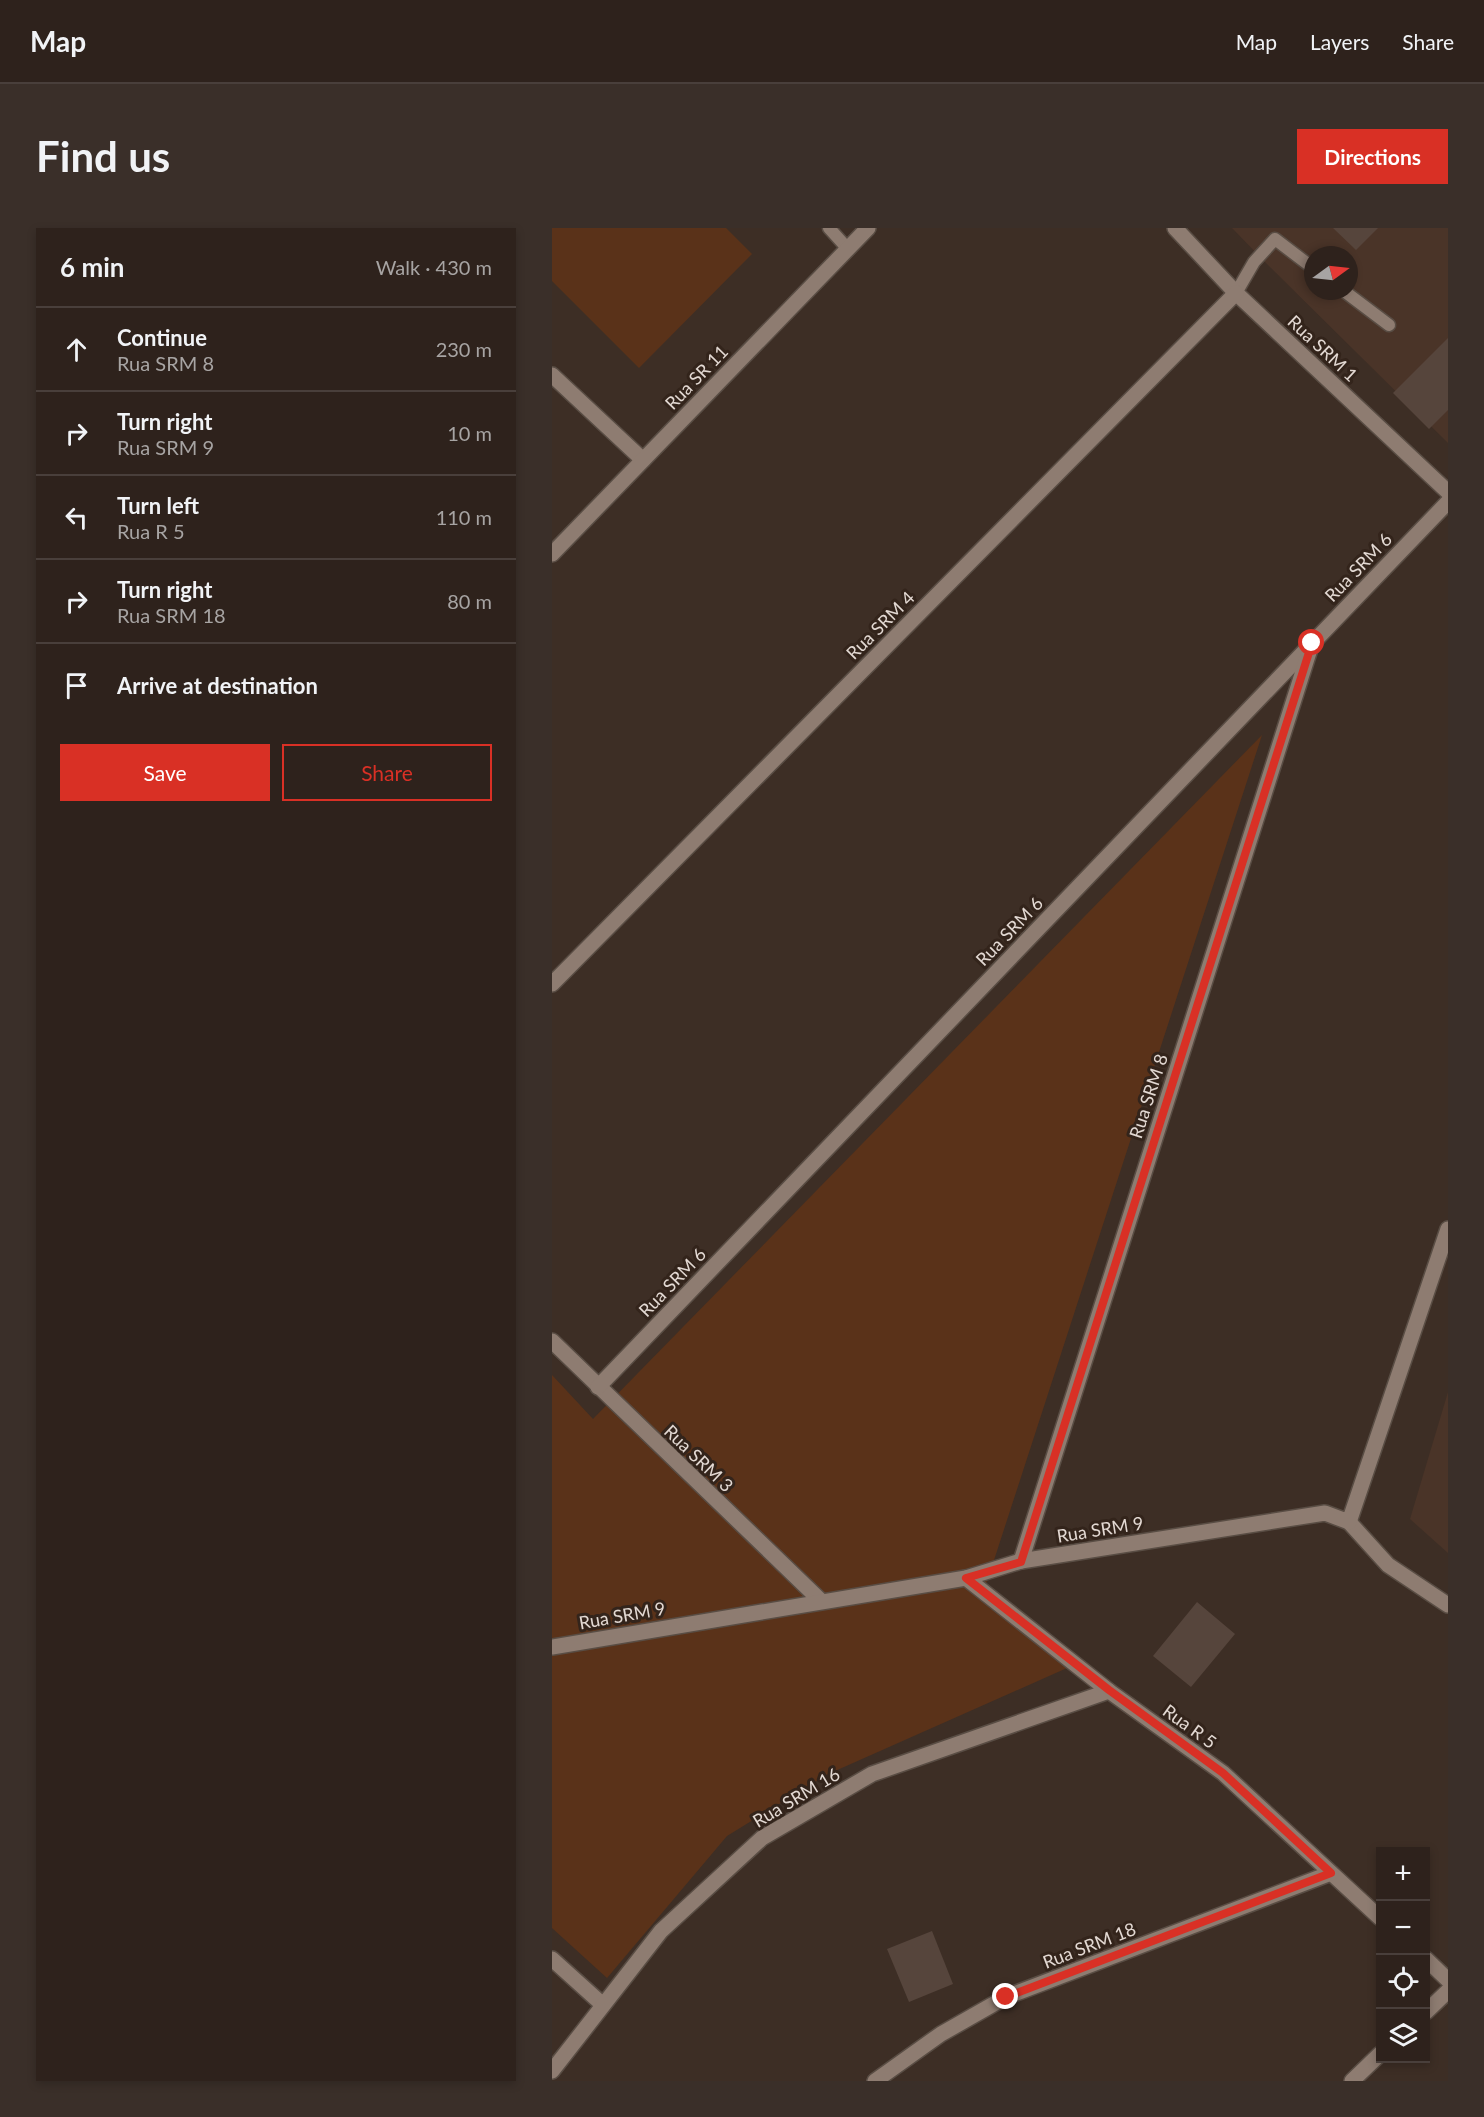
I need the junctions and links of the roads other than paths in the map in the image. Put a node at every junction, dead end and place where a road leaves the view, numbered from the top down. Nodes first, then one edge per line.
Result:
1 (829, 228) edge
2 (868, 228) edge
3 (1175, 228) edge
4 (848, 249) junction
5 (1304, 261) edge
6 (1236, 293) junction
7 (1356, 300) edge
8 (1389, 325) dead end
9 (552, 375) edge
10 (643, 460) junction
11 (1448, 492) edge
12 (1448, 502) edge
13 (552, 554) edge
14 (1312, 643) junction
15 (552, 984) edge
16 (1448, 1229) edge
17 (552, 1341) edge
18 (598, 1387) junction
19 (1350, 1522) junction
20 (1021, 1562) junction
21 (966, 1578) junction
22 (821, 1601) junction
23 (1448, 1605) edge
24 (552, 1647) edge
25 (1109, 1690) junction
26 (1331, 1873) junction
27 (1376, 1914) edge
28 (552, 1959) edge
29 (1430, 1964) edge
30 (1448, 1980) edge
31 (1448, 1991) edge
32 (603, 2005) junction
33 (1428, 2009) edge
34 (1376, 2058) edge
35 (552, 2071) edge
36 (875, 2081) edge
37 (1352, 2081) edge

1 - 4 lane
2 - 4 street, Rua SR 11
3 - 6 street, Rua SRM 1
4 - 10 street, Rua SR 11
5 - 6 lane
6 - 11 street, Rua SRM 1
6 - 15 street, Rua SRM 4
7 - 8 lane
9 - 10 street
10 - 13 street, Rua SR 11
12 - 14 street, Rua SRM 6
14 - 18 street, Rua SRM 6
14 - 20 street, Rua SRM 8
16 - 19 street
17 - 18 street, Rua SRM 3
18 - 22 street, Rua SRM 3
19 - 20 street, Rua SRM 9
19 - 23 street
20 - 21 street, Rua SRM 9
21 - 22 street, Rua SRM 9
21 - 25 street, Rua R 5
22 - 24 street, Rua SRM 9
25 - 26 street, Rua R 5
25 - 32 street, Rua SRM 16
26 - 27 street, Rua R 5
26 - 36 street, Rua SRM 18
28 - 32 street
29 - 30 street
31 - 33 street
32 - 35 street, Rua SRM 16
34 - 37 street

